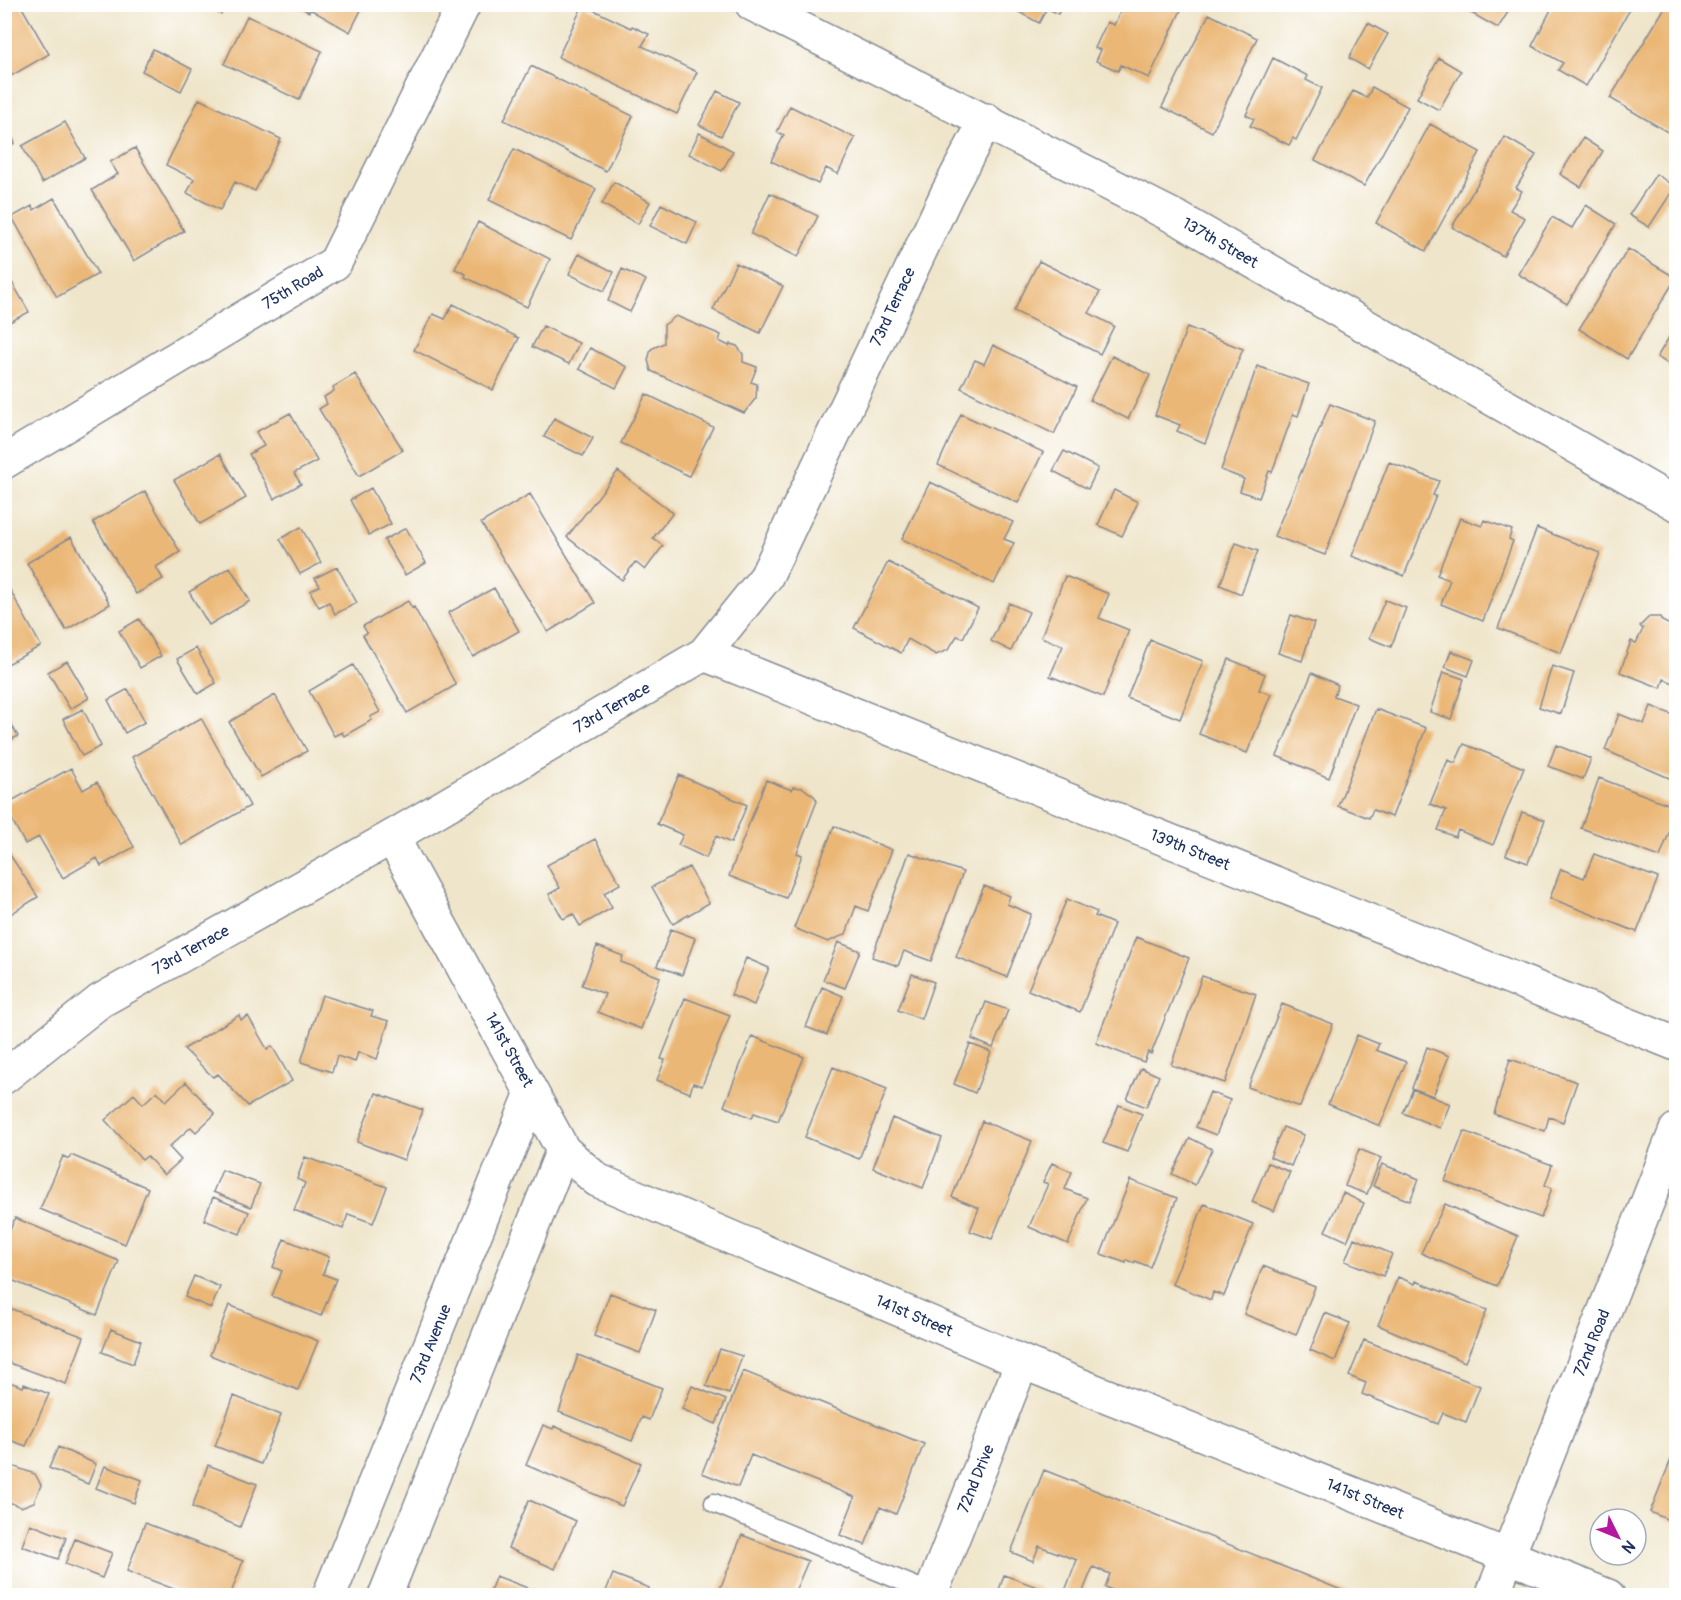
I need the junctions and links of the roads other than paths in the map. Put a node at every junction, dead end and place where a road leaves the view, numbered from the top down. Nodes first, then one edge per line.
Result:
1 (464, 4) edge
2 (752, 4) edge
3 (986, 120) junction
4 (4, 462) edge
5 (1677, 504) edge
6 (704, 654) junction
7 (392, 837) junction
8 (1677, 1044) edge
9 (4, 1077) edge
10 (532, 1093) junction
11 (1677, 1130) edge
12 (563, 1150) junction
13 (1022, 1362) junction
14 (714, 1503) dead end
15 (1507, 1555) junction
16 (933, 1595) edge
17 (329, 1596) edge
18 (385, 1596) edge
19 (1491, 1596) edge
20 (1608, 1596) edge

1 - 4 street, 75th Road
2 - 3 street, 137th Street
3 - 5 street, 137th Street
3 - 6 street, 73rd Terrace
6 - 7 street, 73rd Terrace
6 - 8 street, 139th Street
7 - 9 street, 73rd Terrace
7 - 10 street, 141st Street
10 - 12 street, 141st Street
10 - 17 street, 73rd Avenue
11 - 15 street, 72nd Road
12 - 13 street, 141st Street
12 - 18 street
13 - 15 street, 141st Street
13 - 16 street, 72nd Drive
14 - 16 lane
15 - 19 street, 72nd Road
15 - 20 street, 141st Street

